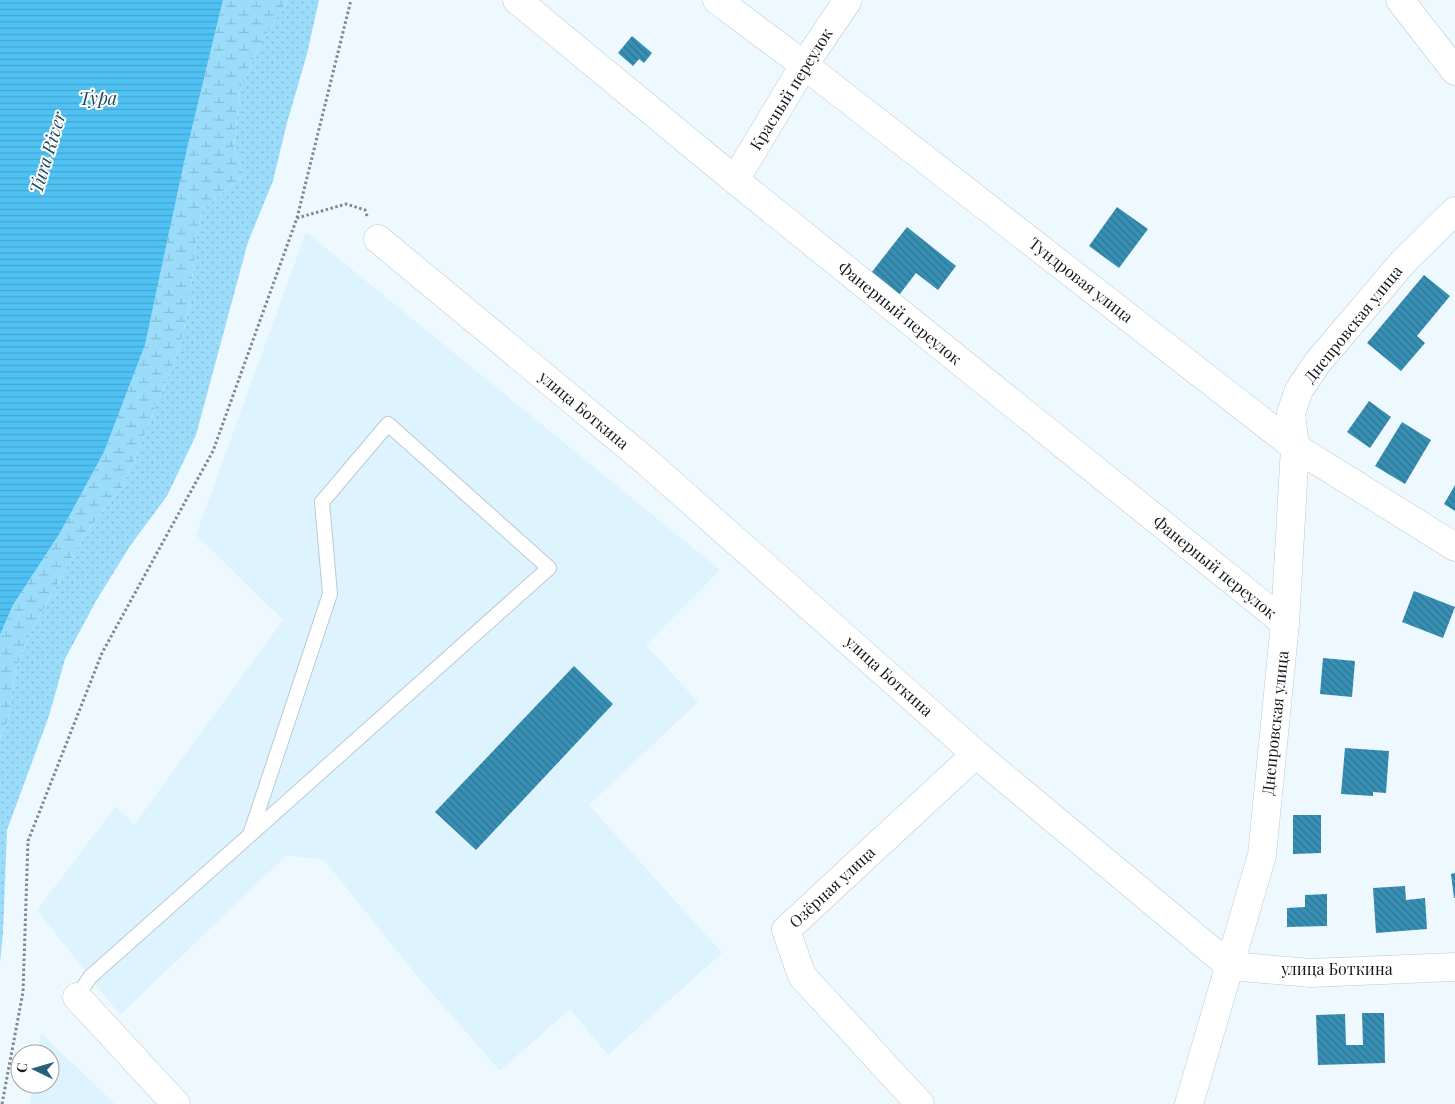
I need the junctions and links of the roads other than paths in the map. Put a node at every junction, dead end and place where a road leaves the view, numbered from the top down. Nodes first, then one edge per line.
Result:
1 (517, 0) edge
2 (718, 0) edge
3 (848, 0) edge
4 (1400, 0) edge
5 (804, 65) junction
6 (1455, 71) edge
7 (735, 180) junction
8 (1455, 211) edge
9 (378, 239) road end
10 (1295, 447) junction
11 (1455, 547) edge
12 (1285, 623) junction
13 (976, 754) junction
14 (250, 835) junction
15 (1230, 966) junction
16 (1455, 967) edge
17 (77, 997) joint
18 (176, 1104) edge
19 (920, 1104) edge
20 (1189, 1104) edge

1 - 7 street, Фанерный переулок
2 - 5 street, Тундровая улица
3 - 5 street, Красный переулок
4 - 6 street
5 - 7 street, Красный переулок
5 - 10 street, Тундровая улица
7 - 12 street, Фанерный переулок
8 - 10 street, Днепровская улица
9 - 13 street, улица Боткина
10 - 11 street, Тундровая улица
10 - 12 street, Днепровская улица
12 - 15 street, Днепровская улица
13 - 15 street, улица Боткина
13 - 19 street, Озёрная улица
14 - 14 lane
14 - 17 lane
15 - 16 street, улица Боткина
15 - 20 street, Днепровская улица
17 - 18 street

